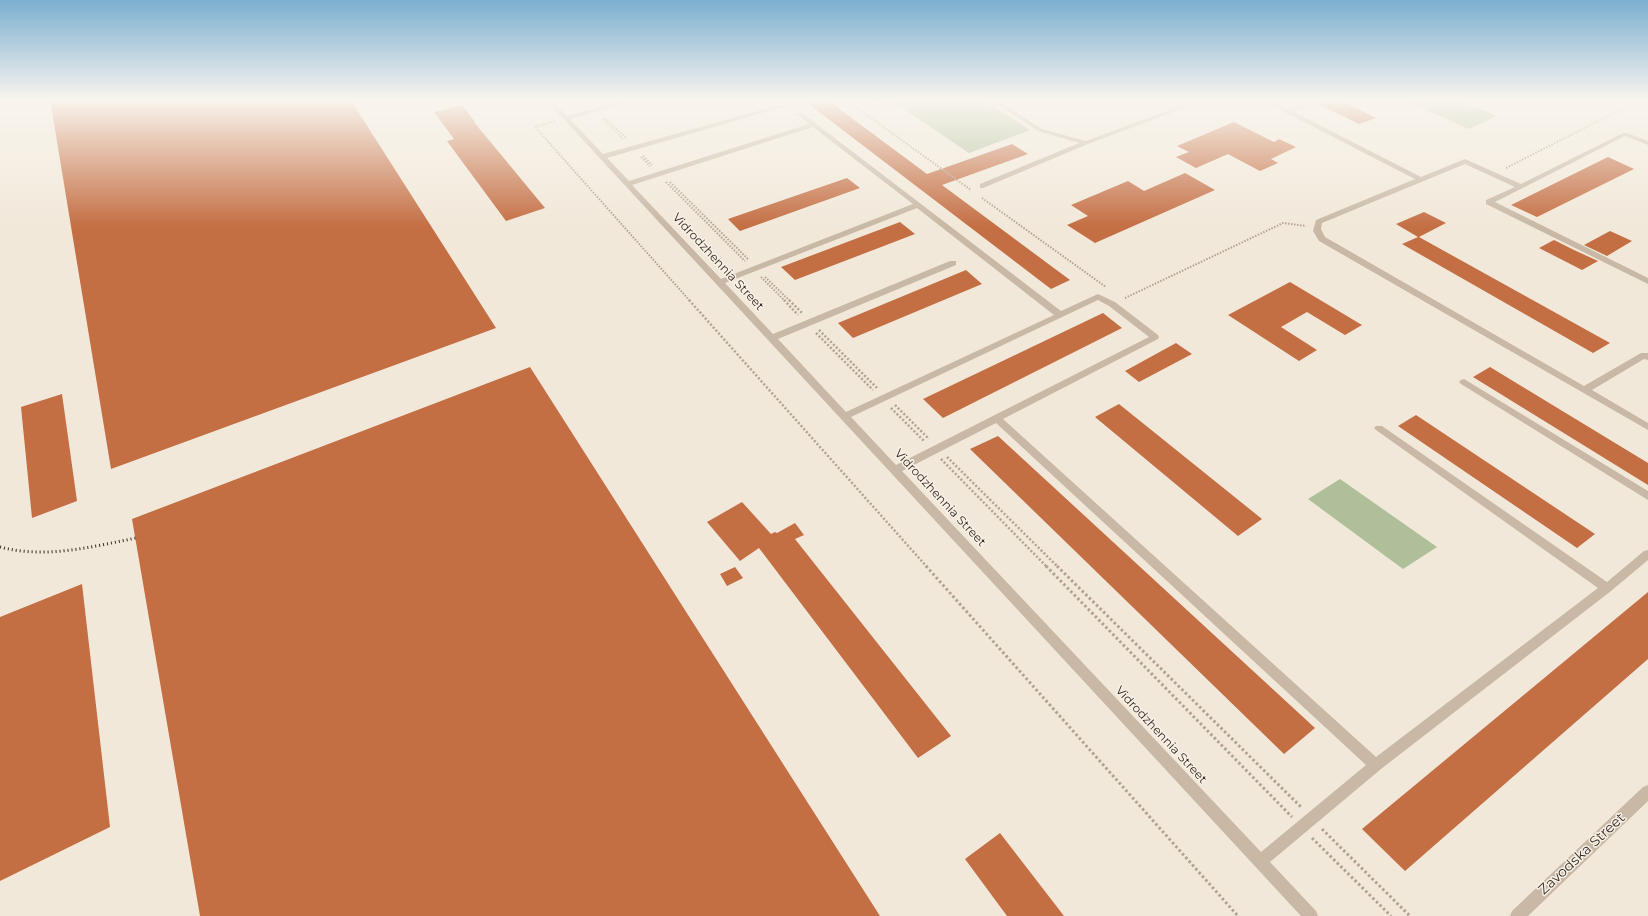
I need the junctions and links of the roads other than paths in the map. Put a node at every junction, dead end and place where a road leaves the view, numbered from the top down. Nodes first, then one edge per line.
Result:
1 (588, 142) edge
2 (656, 142) edge
3 (761, 142) edge
4 (836, 142) edge
5 (1079, 142) edge
6 (1092, 142) edge
7 (1347, 142) edge
8 (1610, 142) edge
9 (1086, 144) junction
10 (601, 157) junction
11 (1422, 180) junction
12 (627, 184) junction
13 (983, 186) dead end
14 (1521, 187) junction
15 (918, 204) junction
16 (953, 263) dead end
17 (1648, 281) edge
18 (720, 282) junction
19 (1060, 315) junction
20 (772, 338) junction
21 (1648, 357) edge
22 (1464, 382) dead end
23 (1585, 390) junction
24 (846, 416) junction
25 (996, 418) junction
26 (1648, 427) edge
27 (1379, 428) dead end
28 (896, 470) junction
29 (1648, 496) edge
30 (1648, 554) edge
31 (1607, 588) junction
32 (1376, 765) junction
33 (1648, 792) edge
34 (1261, 861) junction
35 (1311, 916) edge
36 (1517, 916) edge

1 - 10 street, Vidrodzhennia Street
2 - 10 street
3 - 12 street
4 - 15 street
5 - 9 street
6 - 9 street
7 - 11 street
8 - 14 street
9 - 13 street
10 - 12 street, Vidrodzhennia Street
11 - 14 street
11 - 23 street
12 - 18 street, Vidrodzhennia Street
14 - 17 street
15 - 18 street
15 - 19 street
16 - 20 street
18 - 20 street, Vidrodzhennia Street
19 - 24 street
19 - 25 street
20 - 24 street, Vidrodzhennia Street
21 - 23 street
22 - 29 street
23 - 26 street
24 - 28 street, Vidrodzhennia Street
25 - 28 street
25 - 32 street
27 - 31 street
28 - 34 street, Vidrodzhennia Street
30 - 31 street
31 - 32 street
32 - 34 street
33 - 36 street, Zavodska Street
34 - 35 street, Vidrodzhennia Street

